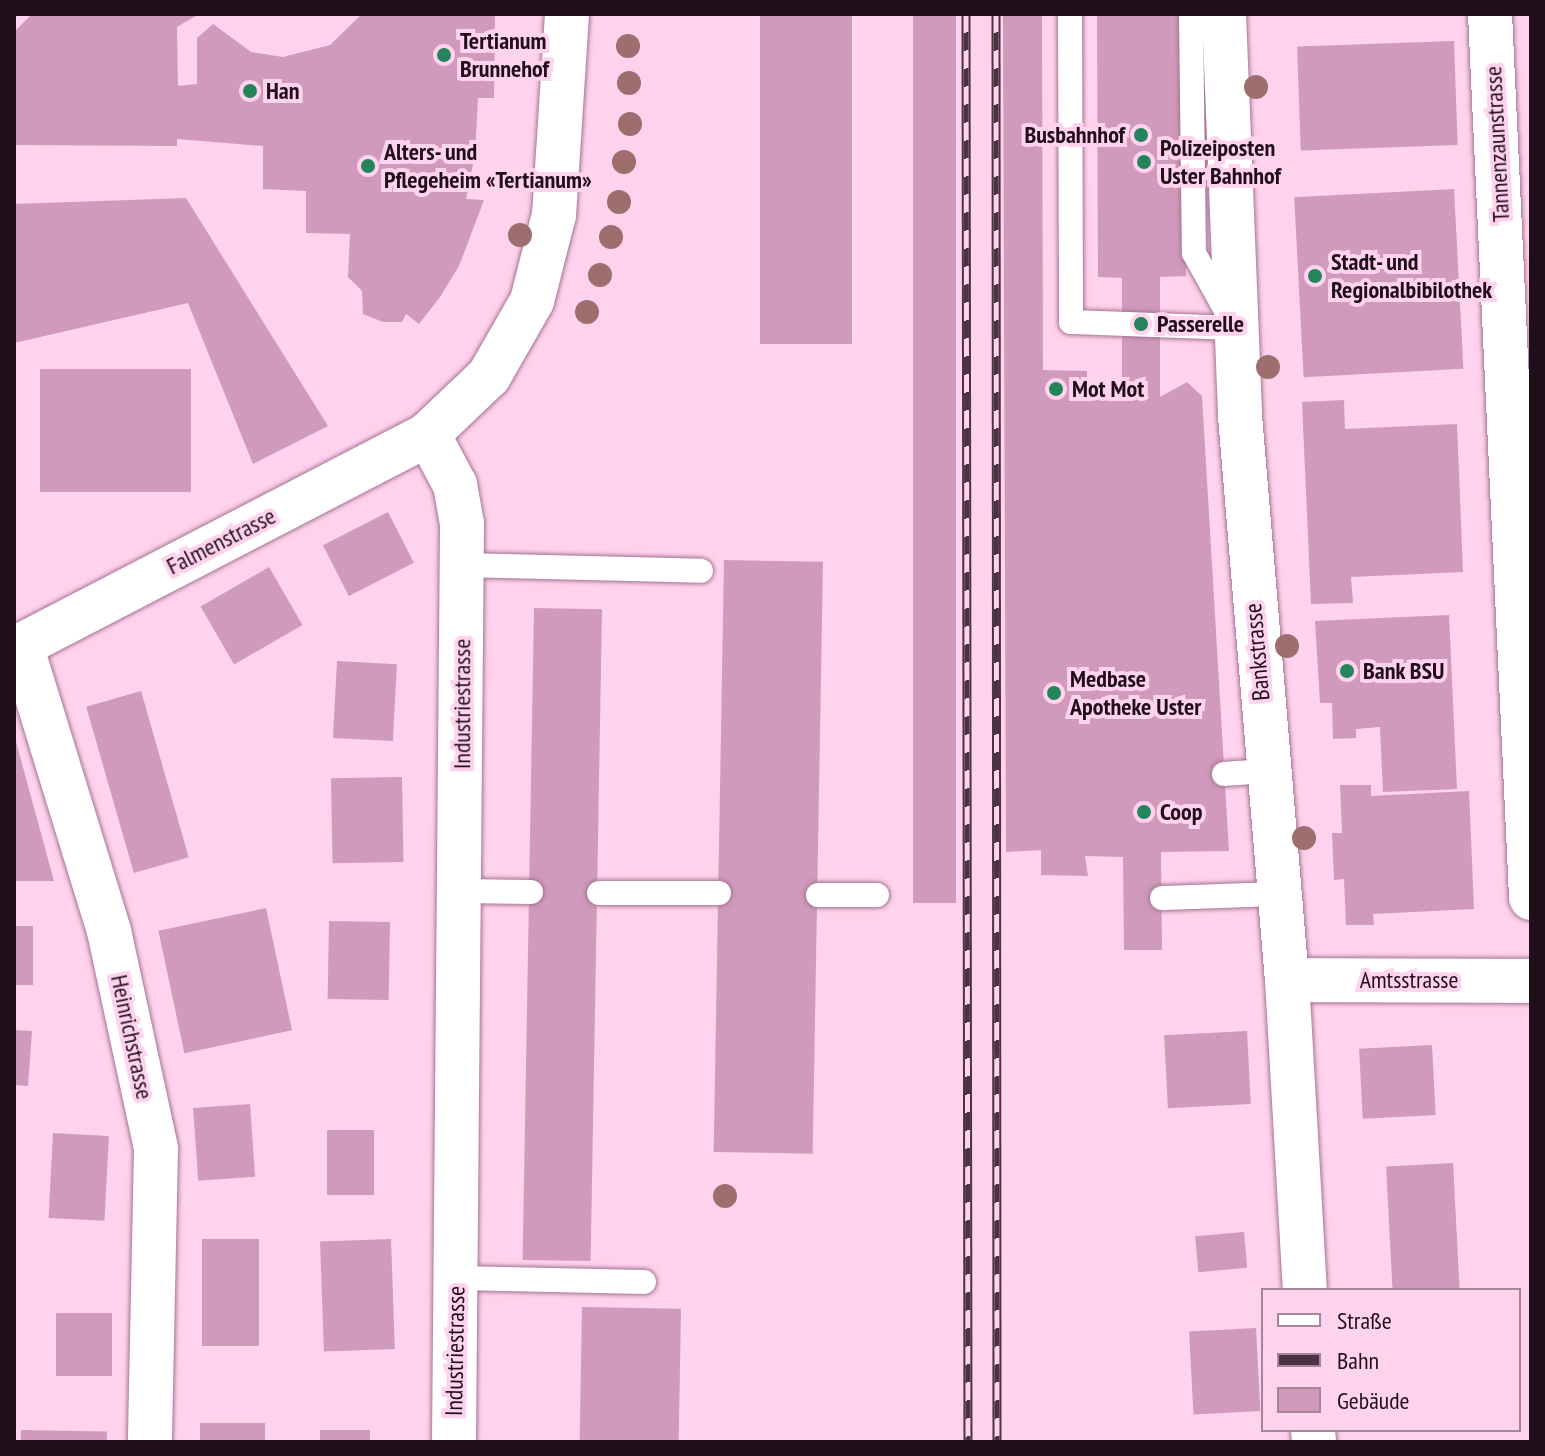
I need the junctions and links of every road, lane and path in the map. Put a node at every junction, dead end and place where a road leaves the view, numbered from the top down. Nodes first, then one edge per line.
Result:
1 (567, 14) edge
2 (1070, 14) edge
3 (1191, 14) edge
4 (1224, 14) edge
5 (1490, 14) edge
6 (1236, 328) junction
7 (428, 434) junction
8 (463, 565) junction
9 (701, 571) dead end
10 (18, 647) edge
11 (1526, 674) edge
12 (1267, 771) junction
13 (1224, 774) dead end
14 (461, 891) junction
15 (531, 892) dead end
16 (599, 893) dead end
17 (719, 893) dead end
18 (1279, 894) junction
19 (818, 895) dead end
20 (877, 895) dead end
21 (1162, 898) dead end
22 (1531, 898) edge
23 (1287, 980) junction
24 (1531, 981) edge
25 (457, 1278) junction
26 (644, 1282) dead end
27 (1305, 1288) edge
28 (150, 1442) edge
29 (454, 1442) edge

1 - 7 street
2 - 6 lane
3 - 6 lane
4 - 6 street, Bankstrasse
5 - 11 street, Tannenzaunstrasse
6 - 12 street, Bankstrasse
7 - 8 street, Industriestrasse
7 - 10 street, Falmenstrasse
8 - 9 lane
8 - 14 street, Industriestrasse
10 - 28 street, Heinrichstrasse
11 - 22 street, Tannenzaunstrasse
12 - 13 lane
12 - 18 street, Bankstrasse
14 - 15 lane
14 - 25 street, Industriestrasse
16 - 17 lane
18 - 21 lane
18 - 23 street, Bankstrasse
19 - 20 lane
23 - 24 street, Amtsstrasse
23 - 27 street, Bankstrasse
25 - 26 lane
25 - 29 street, Industriestrasse

